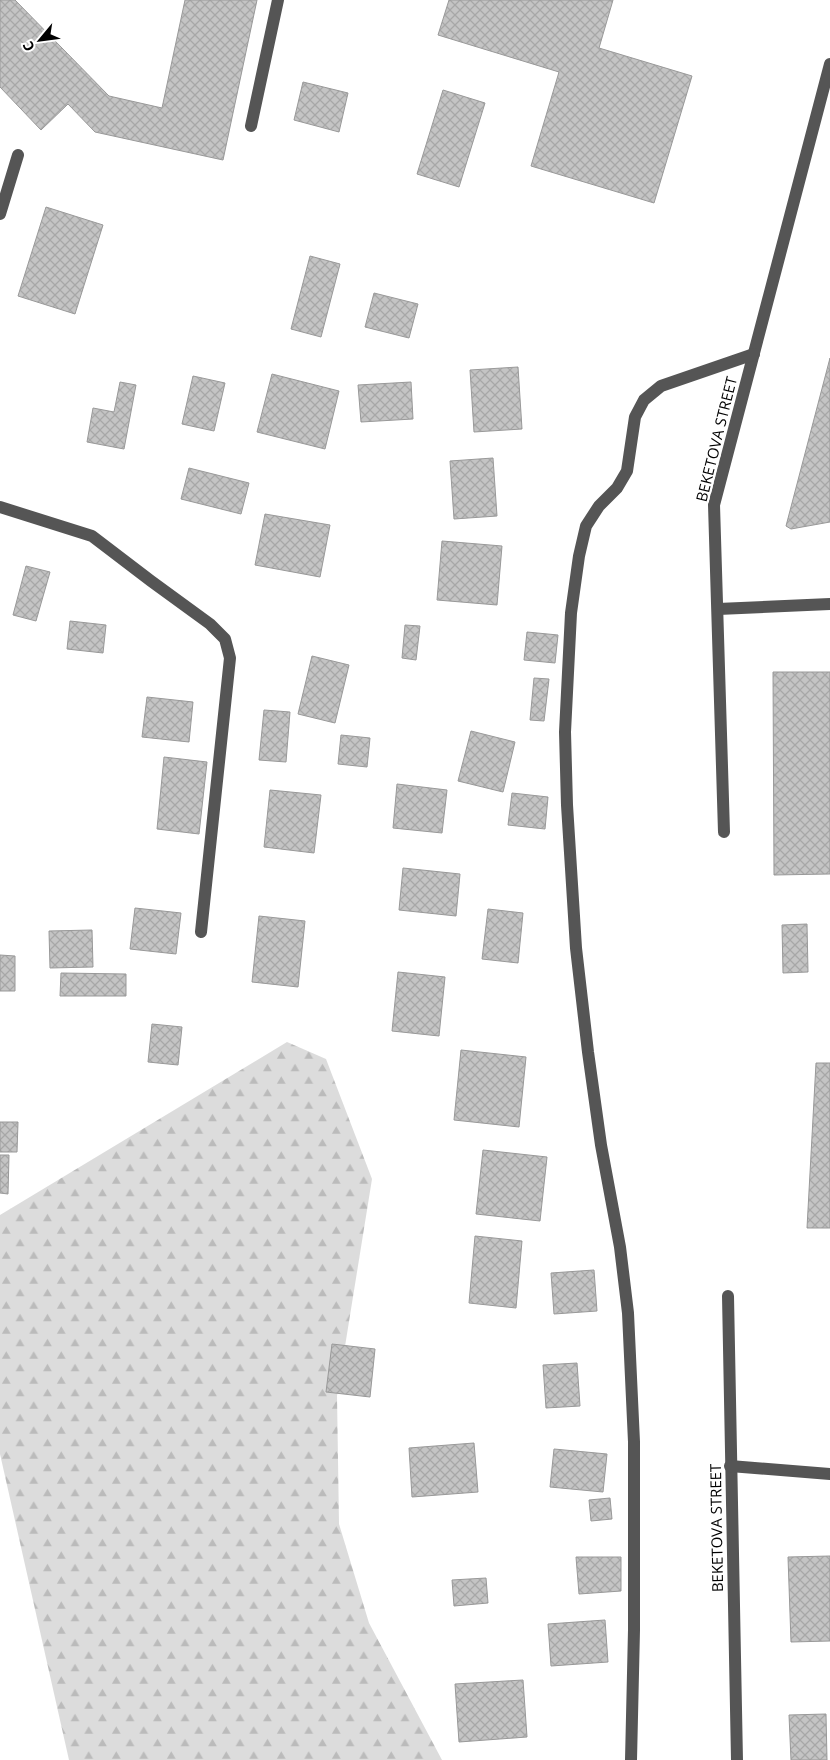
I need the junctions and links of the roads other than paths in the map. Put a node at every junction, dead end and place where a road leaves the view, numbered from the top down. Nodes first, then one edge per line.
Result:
1 (278, 0) edge
2 (830, 64) edge
3 (251, 126) dead end
4 (18, 155) dead end
5 (0, 214) edge
6 (754, 354) junction
7 (0, 507) edge
8 (830, 604) edge
9 (718, 609) junction
10 (724, 832) dead end
11 (201, 932) dead end
12 (728, 1296) dead end
13 (730, 1466) junction
14 (830, 1474) edge
15 (631, 1760) edge
16 (737, 1760) edge

1 - 3 street
2 - 6 street, BEKETOVA STREET
4 - 5 street
6 - 9 street, BEKETOVA STREET
6 - 15 street
7 - 11 street
8 - 9 street
9 - 10 street, BEKETOVA STREET
12 - 13 street, BEKETOVA STREET
13 - 14 street
13 - 16 street, BEKETOVA STREET

